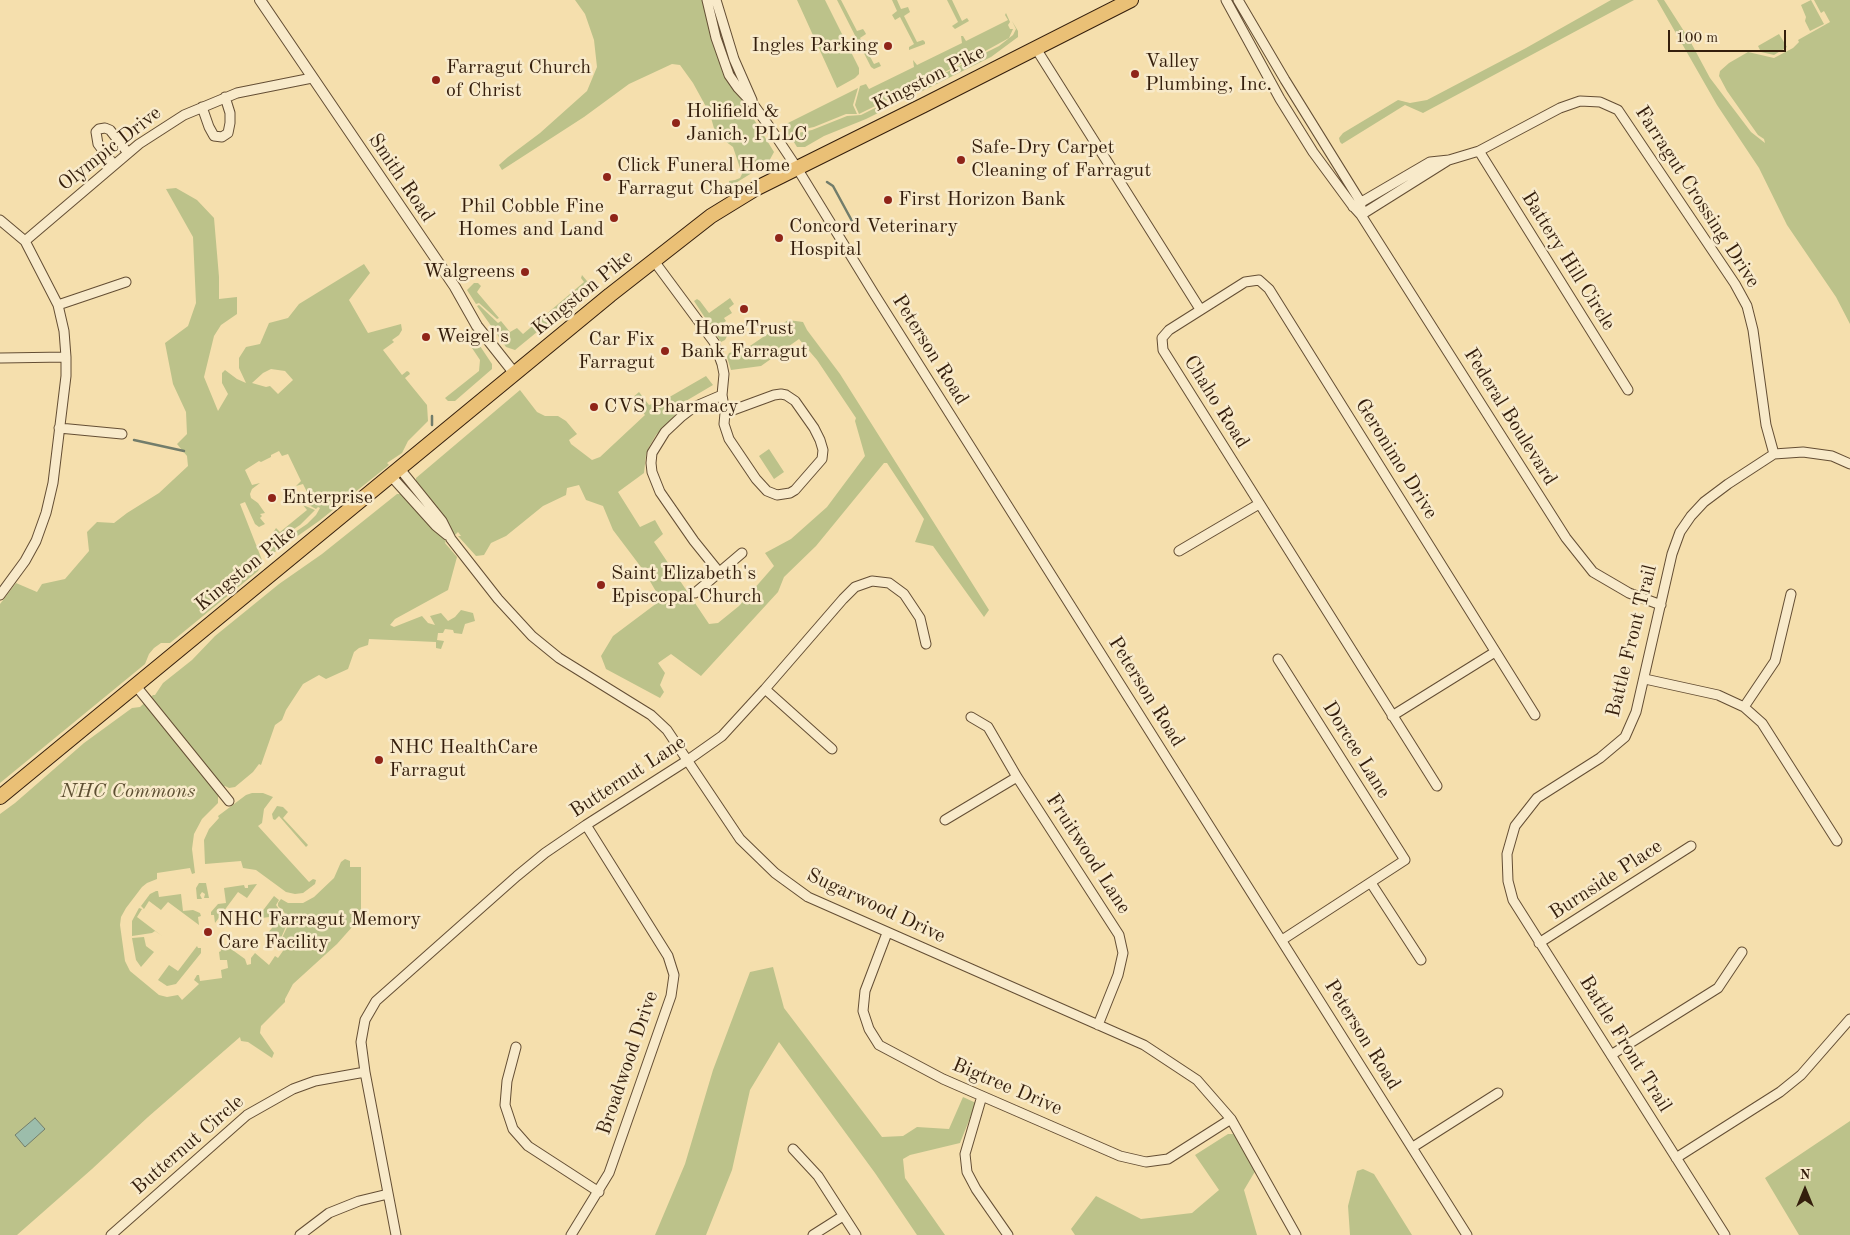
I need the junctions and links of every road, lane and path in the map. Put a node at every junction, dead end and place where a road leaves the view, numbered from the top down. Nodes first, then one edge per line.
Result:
1 (260, 0) edge
2 (707, 0) edge
3 (716, 0) edge
4 (1131, 0) edge
5 (1226, 0) edge
6 (1238, 0) edge
7 (1035, 48) junction
8 (312, 78) junction
9 (225, 97) junction
10 (754, 104) junction
11 (202, 107) junction
12 (1479, 151) junction
13 (128, 153) junction
14 (114, 165) junction
15 (797, 168) junction
16 (1391, 190) junction
17 (1357, 205) junction
18 (1361, 215) junction
19 (0, 220) edge
20 (25, 241) junction
21 (654, 261) junction
22 (126, 282) dead end
23 (58, 305) junction
24 (1200, 309) junction
25 (66, 357) junction
26 (1, 358) dead end
27 (515, 374) junction
28 (1628, 390) dead end
29 (722, 395) junction
30 (724, 413) junction
31 (59, 428) junction
32 (122, 434) dead end
33 (1774, 454) junction
34 (1850, 464) edge
35 (396, 472) junction
36 (1259, 504) junction
37 (1179, 551) dead end
38 (742, 553) dead end
39 (719, 572) junction
40 (694, 594) dead end
41 (1791, 594) dead end
42 (0, 596) edge
43 (1661, 605) junction
44 (926, 644) dead end
45 (1495, 652) junction
46 (1278, 659) dead end
47 (1645, 678) junction
48 (136, 686) junction
49 (765, 689) junction
50 (1744, 707) junction
51 (1392, 716) junction
52 (1535, 716) dead end
53 (971, 717) dead end
54 (832, 748) dead end
55 (688, 760) junction
56 (1017, 777) junction
57 (1437, 786) dead end
58 (0, 797) edge
59 (229, 801) dead end
60 (945, 820) dead end
61 (586, 825) junction
62 (1837, 841) dead end
63 (1691, 846) dead end
64 (1371, 883) junction
65 (887, 933) junction
66 (1282, 940) junction
67 (1540, 943) junction
68 (1742, 952) dead end
69 (1421, 960) dead end
70 (1850, 1019) edge
71 (1098, 1025) junction
72 (516, 1047) dead end
73 (1611, 1055) junction
74 (365, 1072) junction
75 (1498, 1093) dead end
76 (982, 1096) junction
77 (1231, 1119) junction
78 (1413, 1147) junction
79 (793, 1149) dead end
80 (1676, 1158) junction
81 (600, 1192) junction
82 (388, 1194) junction
83 (843, 1216) junction
84 (111, 1235) edge
85 (300, 1235) edge
86 (396, 1235) edge
87 (571, 1235) edge
88 (813, 1235) edge
89 (856, 1235) edge
90 (1008, 1235) edge
91 (1296, 1235) edge
92 (1467, 1235) edge
93 (1725, 1235) edge

1 - 8 street, Smith Road
2 - 10 street
3 - 10 street
4 - 7 main road, Kingston Pike
5 - 17 street, Federal Boulevard
6 - 17 street, Federal Boulevard
7 - 15 main road, Kingston Pike
7 - 24 street
8 - 9 street, Olympic Drive
8 - 27 street, Smith Road
9 - 11 street, Olympic Drive
9 - 11 street
10 - 15 street, Peterson Road
11 - 13 street, Olympic Drive
12 - 16 street, Farragut Crossing Drive
12 - 28 street, Battery Hill Circle
12 - 33 street, Farragut Crossing Drive
13 - 14 street, Olympic Drive
13 - 14 street
14 - 20 street, Olympic Drive
15 - 21 main road, Kingston Pike
15 - 66 street, Peterson Road
16 - 17 street, Farragut Crossing Drive
16 - 18 street, Farragut Crossing Drive
17 - 18 street, Federal Boulevard
18 - 43 street, Federal Boulevard
19 - 20 street
20 - 23 street
21 - 27 main road, Kingston Pike
21 - 29 street
22 - 23 street
23 - 25 street
24 - 36 street, Chaho Road
24 - 45 street, Geronimo Drive
25 - 26 street
25 - 31 street
27 - 35 main road, Kingston Pike
29 - 30 street
29 - 39 street
30 - 30 street
31 - 32 street
31 - 42 street
33 - 34 street, Battle Front Trail
33 - 43 street, Battle Front Trail
35 - 48 main road, Kingston Pike
35 - 55 street, Sugarwood Drive
36 - 37 street
36 - 51 street, Chaho Road
38 - 39 street
39 - 40 street
41 - 50 street
43 - 47 street, Battle Front Trail
44 - 49 street, Butternut Lane
45 - 51 street
45 - 52 street, Geronimo Drive
46 - 64 street, Dorcee Lane
47 - 50 street
47 - 67 street, Battle Front Trail
48 - 58 main road, Kingston Pike
48 - 59 street
49 - 54 street
49 - 55 street, Butternut Lane
50 - 62 street
51 - 57 street, Chaho Road
53 - 56 street, Fruitwood Lane
55 - 61 street, Butternut Lane
55 - 65 street, Sugarwood Drive
56 - 60 street
56 - 71 street, Fruitwood Lane
61 - 74 street, Butternut Lane
61 - 81 street, Broadwood Drive
63 - 67 street, Burnside Place
64 - 66 street
64 - 69 street
65 - 71 street, Sugarwood Drive
65 - 76 street, Bigtree Drive
66 - 78 street, Peterson Road
67 - 73 street, Battle Front Trail
68 - 73 street
70 - 80 street
71 - 77 street, Sugarwood Drive
72 - 81 street
73 - 80 street, Battle Front Trail
74 - 82 street
74 - 84 street, Butternut Circle
75 - 78 street
76 - 77 street, Bigtree Drive
76 - 90 street
77 - 91 street, Sugarwood Drive
78 - 92 street, Peterson Road
79 - 83 street
80 - 93 street, Battle Front Trail
81 - 87 street, Broadwood Drive
82 - 85 street
82 - 86 street
83 - 88 street
83 - 89 street

